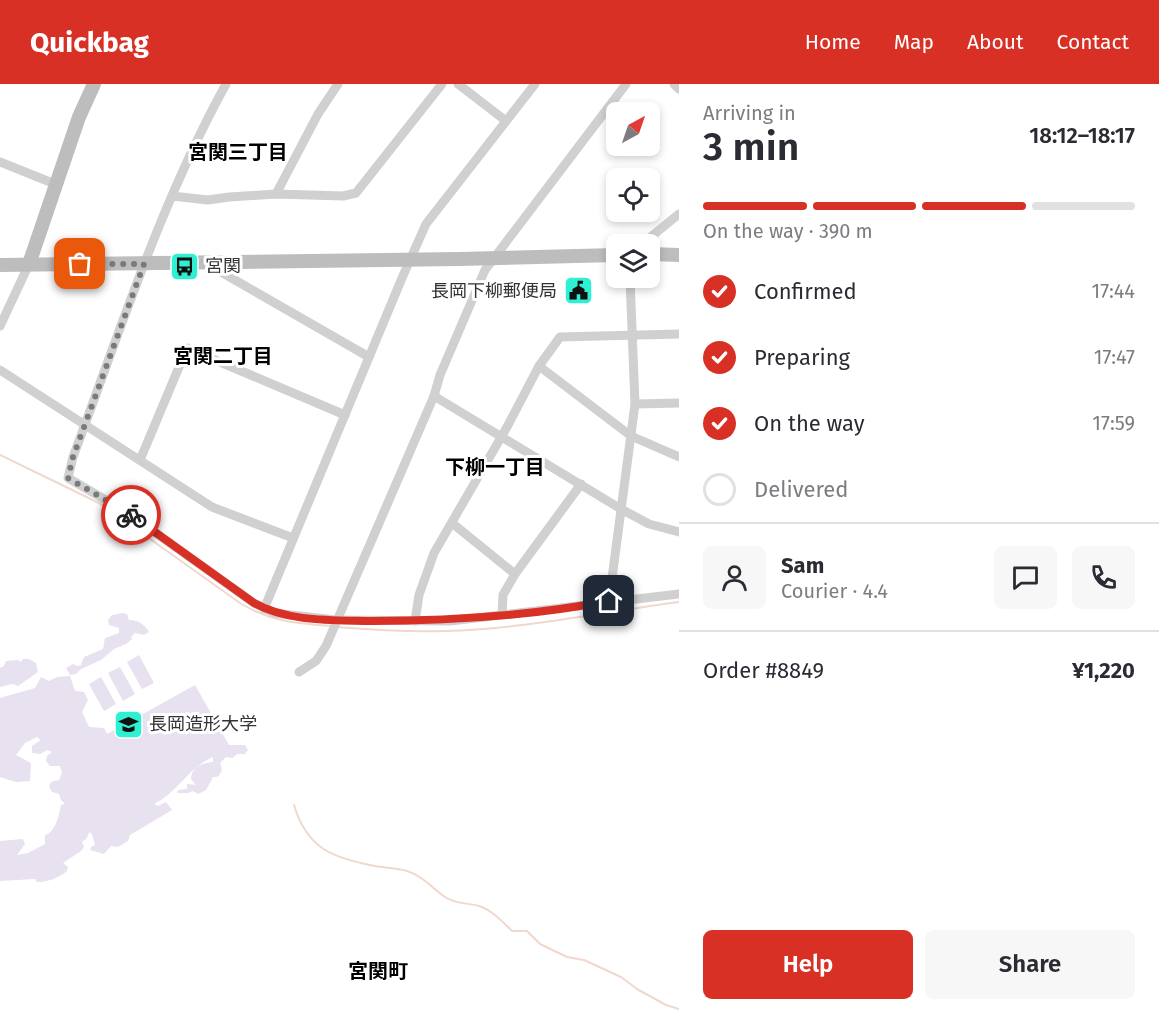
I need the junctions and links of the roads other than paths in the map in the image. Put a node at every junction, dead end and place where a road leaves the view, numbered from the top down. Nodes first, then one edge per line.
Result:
1 (94, 84) edge
2 (226, 84) edge
3 (338, 84) edge
4 (442, 84) edge
5 (458, 84) edge
6 (535, 84) edge
7 (626, 84) edge
8 (674, 84) edge
9 (679, 89) edge
10 (506, 121) junction
11 (0, 162) edge
12 (55, 184) junction
13 (276, 194) junction
14 (172, 196) junction
15 (679, 214) edge
16 (654, 234) edge
17 (606, 255) edge
18 (660, 255) edge
19 (679, 255) edge
20 (492, 258) junction
21 (410, 260) junction
22 (205, 263) junction
23 (29, 264) junction
24 (144, 264) junction
25 (0, 266) edge
26 (630, 288) edge
27 (0, 326) edge
28 (679, 334) edge
29 (632, 335) junction
30 (369, 357) junction
31 (539, 366) junction
32 (0, 370) edge
33 (434, 396) junction
34 (679, 403) edge
35 (635, 404) junction
36 (345, 415) junction
37 (85, 425) junction
38 (631, 436) junction
39 (501, 437) junction
40 (679, 457) edge
41 (140, 460) junction
42 (581, 484) junction
43 (621, 509) junction
44 (452, 523) junction
45 (679, 532) edge
46 (292, 538) junction
47 (515, 574) junction
48 (679, 594) edge
49 (609, 601) junction
50 (264, 609) junction
51 (502, 615) junction
52 (336, 620) junction
53 (414, 621) junction
54 (299, 672) dead end

1 - 12 street
2 - 14 street
3 - 13 street
4 - 13 street
5 - 10 street
6 - 10 street
7 - 20 street
8 - 9 street
10 - 21 street
11 - 12 street
12 - 23 street
13 - 14 street
14 - 24 street
15 - 16 street
17 - 20 street
18 - 19 street
20 - 21 street
20 - 33 street
21 - 22 street
21 - 30 street
22 - 24 street
22 - 30 street
23 - 24 street
23 - 25 street
23 - 27 street
24 - 37 street
26 - 29 street
28 - 29 street
29 - 31 street
29 - 35 street
30 - 36 street
31 - 38 street
31 - 39 street
32 - 37 street
33 - 39 street
33 - 52 street
34 - 35 street
35 - 38 street
36 - 41 street
36 - 46 street
37 - 41 street
37 - 50 street
38 - 40 street
38 - 43 street
39 - 42 street
39 - 44 street
41 - 46 street
42 - 43 street
42 - 47 street
43 - 45 street
43 - 49 street
44 - 47 street
44 - 53 street
46 - 50 street
47 - 51 street
48 - 49 street
49 - 51 street
50 - 52 street
51 - 53 street
52 - 53 street
52 - 54 street

